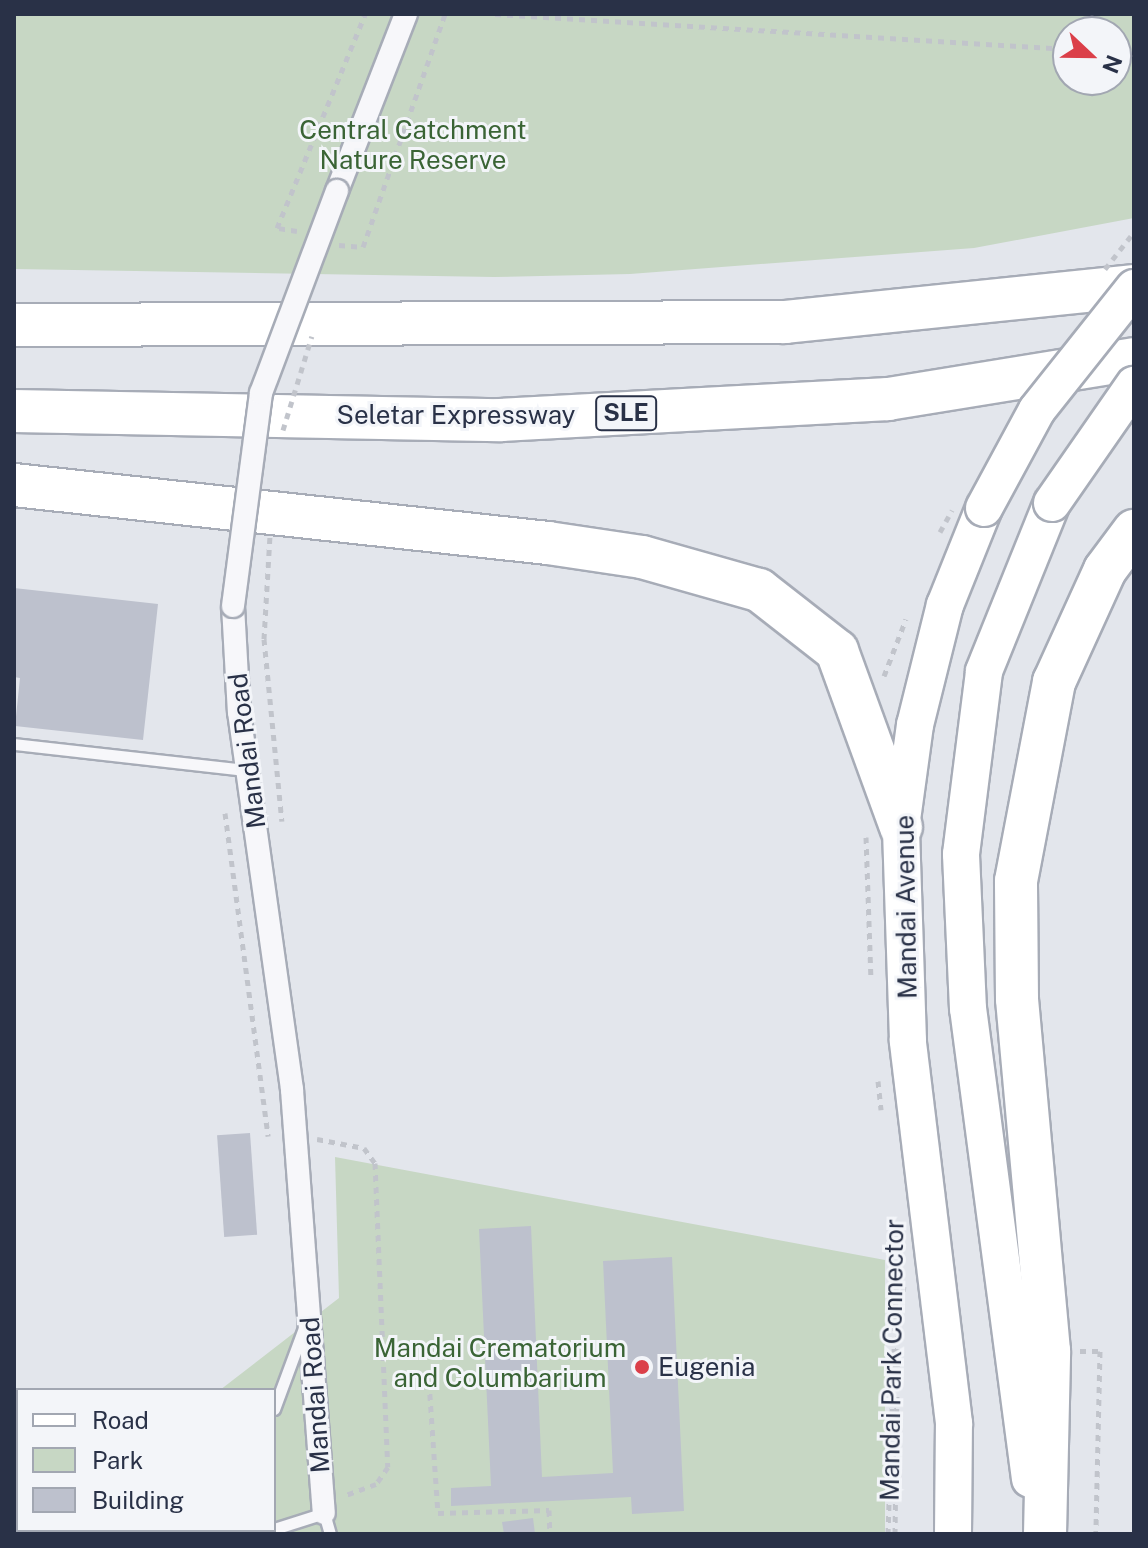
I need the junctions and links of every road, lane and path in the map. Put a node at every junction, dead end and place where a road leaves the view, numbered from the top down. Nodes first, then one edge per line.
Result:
1 (365, 14) edge
2 (406, 14) edge
3 (445, 14) edge
4 (495, 14) edge
5 (1052, 48) edge
6 (292, 246) dead end
7 (335, 258) dead end
8 (1134, 287) edge
9 (316, 323) dead end
10 (14, 325) edge
11 (1134, 359) edge
12 (1134, 385) edge
13 (14, 411) edge
14 (279, 441) dead end
15 (14, 485) edge
16 (271, 517) dead end
17 (1134, 531) edge
18 (14, 744) edge
19 (221, 767) junction
20 (247, 770) junction
21 (277, 773) dead end
22 (901, 827) junction
23 (893, 1117) dead end
24 (883, 1121) dead end
25 (314, 1138) dead end
26 (269, 1148) dead end
27 (898, 1228) dead end
28 (907, 1269) dead end
29 (310, 1313) junction
30 (1049, 1351) junction
31 (429, 1382) dead end
32 (276, 1404) edge
33 (331, 1515) edge
34 (276, 1528) edge
35 (550, 1534) edge
36 (888, 1534) edge
37 (895, 1534) edge
38 (953, 1534) edge
39 (1032, 1534) edge
40 (1045, 1534) edge
41 (1096, 1534) edge

1 - 6 path
2 - 20 street, Mandai Road, bridge
3 - 7 path
4 - 5 path
8 - 10 highway
8 - 22 main road, Mandai Avenue, bridge
9 - 14 path, bridge
11 - 13 highway, Seletar Expressway / SLE
12 - 39 main road, bridge
15 - 22 highway
16 - 21 path, bridge
17 - 30 highway
18 - 19 lane
19 - 20 lane
19 - 26 path
20 - 29 street, Mandai Road
22 - 38 main road, Mandai Avenue
23 - 24 path
25 - 33 path
27 - 36 path, Mandai Park Connector
28 - 37 path
29 - 32 lane
29 - 33 street, Mandai Road
30 - 40 highway
30 - 41 path
31 - 35 path
33 - 34 lane

